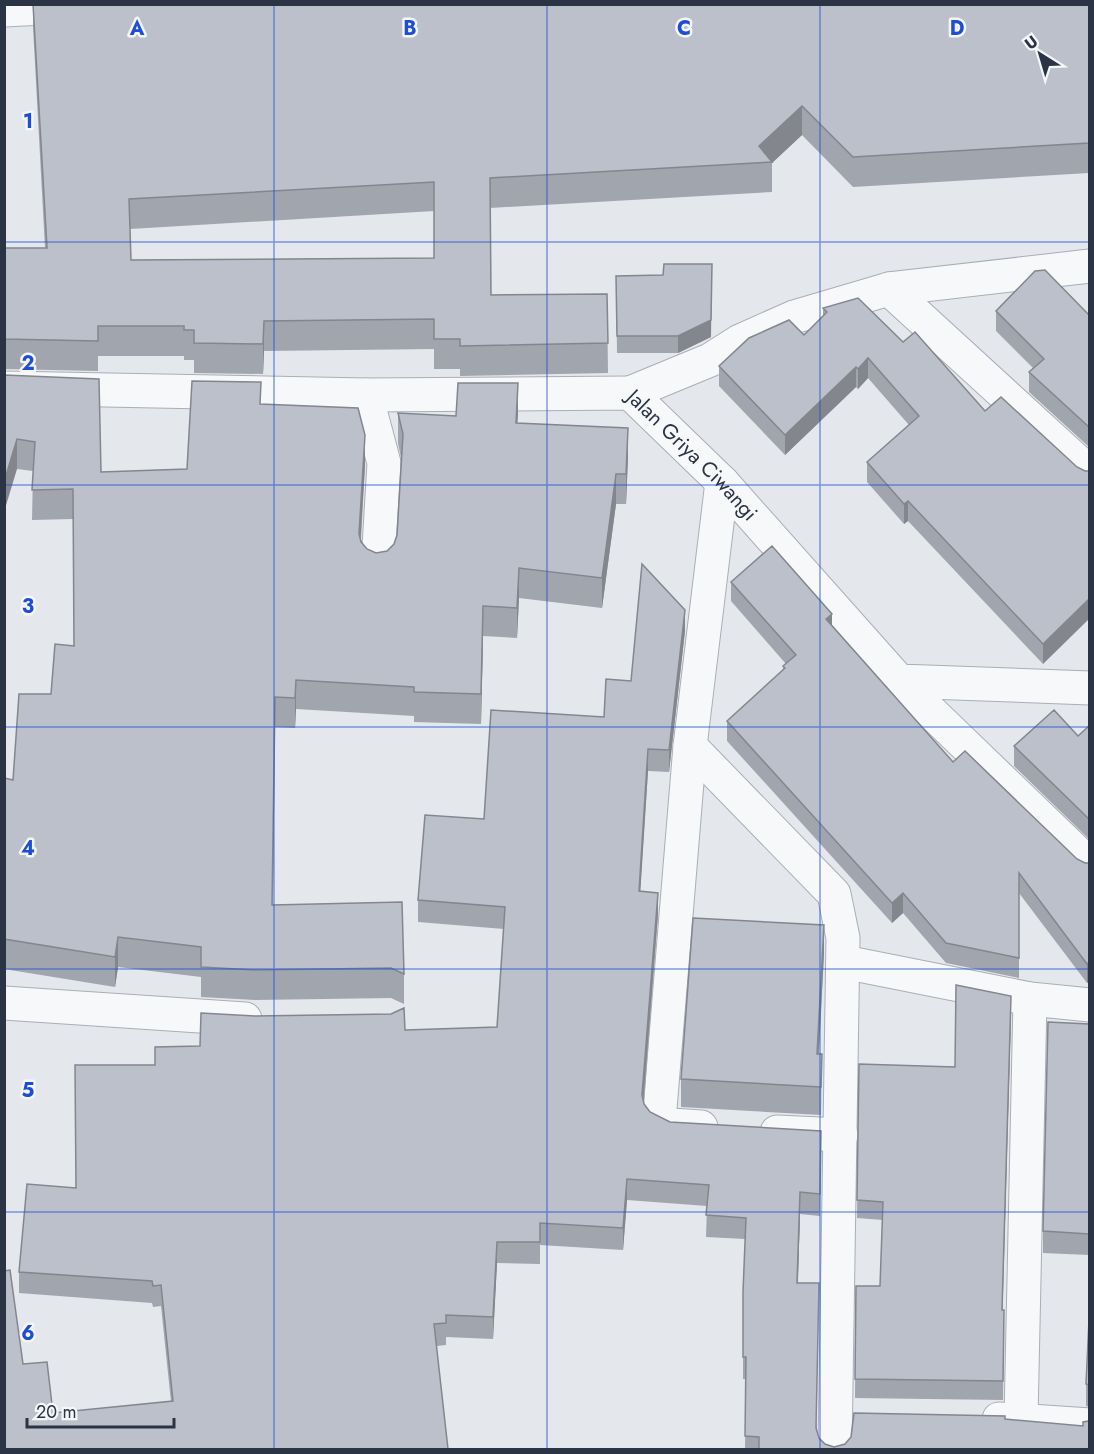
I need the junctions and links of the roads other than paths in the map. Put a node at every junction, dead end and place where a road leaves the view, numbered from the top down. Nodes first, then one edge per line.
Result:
1 (123, 4) edge
2 (4, 10) edge
3 (1089, 266) edge
4 (889, 289) junction
5 (4, 388) edge
6 (630, 393) junction
7 (366, 395) junction
8 (1089, 473) edge
9 (722, 482) junction
10 (378, 564) edge
11 (899, 681) junction
12 (1089, 688) edge
13 (690, 746) junction
14 (1089, 865) edge
15 (844, 962) junction
16 (1030, 999) junction
17 (4, 1003) edge
18 (1089, 1005) edge
19 (278, 1019) edge
20 (841, 1135) junction
21 (836, 1416) junction
22 (871, 1416) edge
23 (963, 1418) edge
24 (1021, 1419) junction
25 (1089, 1425) edge
26 (835, 1449) edge

1 - 2 street
3 - 4 street
4 - 6 street
4 - 8 street
5 - 7 street, Jalan Griya Ciwangi
6 - 7 street, Jalan Griya Ciwangi
6 - 9 street, Jalan Griya Ciwangi
7 - 10 street
9 - 11 street, Jalan Griya Ciwangi
9 - 13 street
11 - 12 street
11 - 14 street, Jalan Griya Ciwangi
13 - 15 street
13 - 20 street
15 - 16 street
15 - 20 street
16 - 18 street
16 - 24 street
17 - 19 street
20 - 21 street
21 - 22 street
21 - 26 street
23 - 24 street
24 - 25 street

